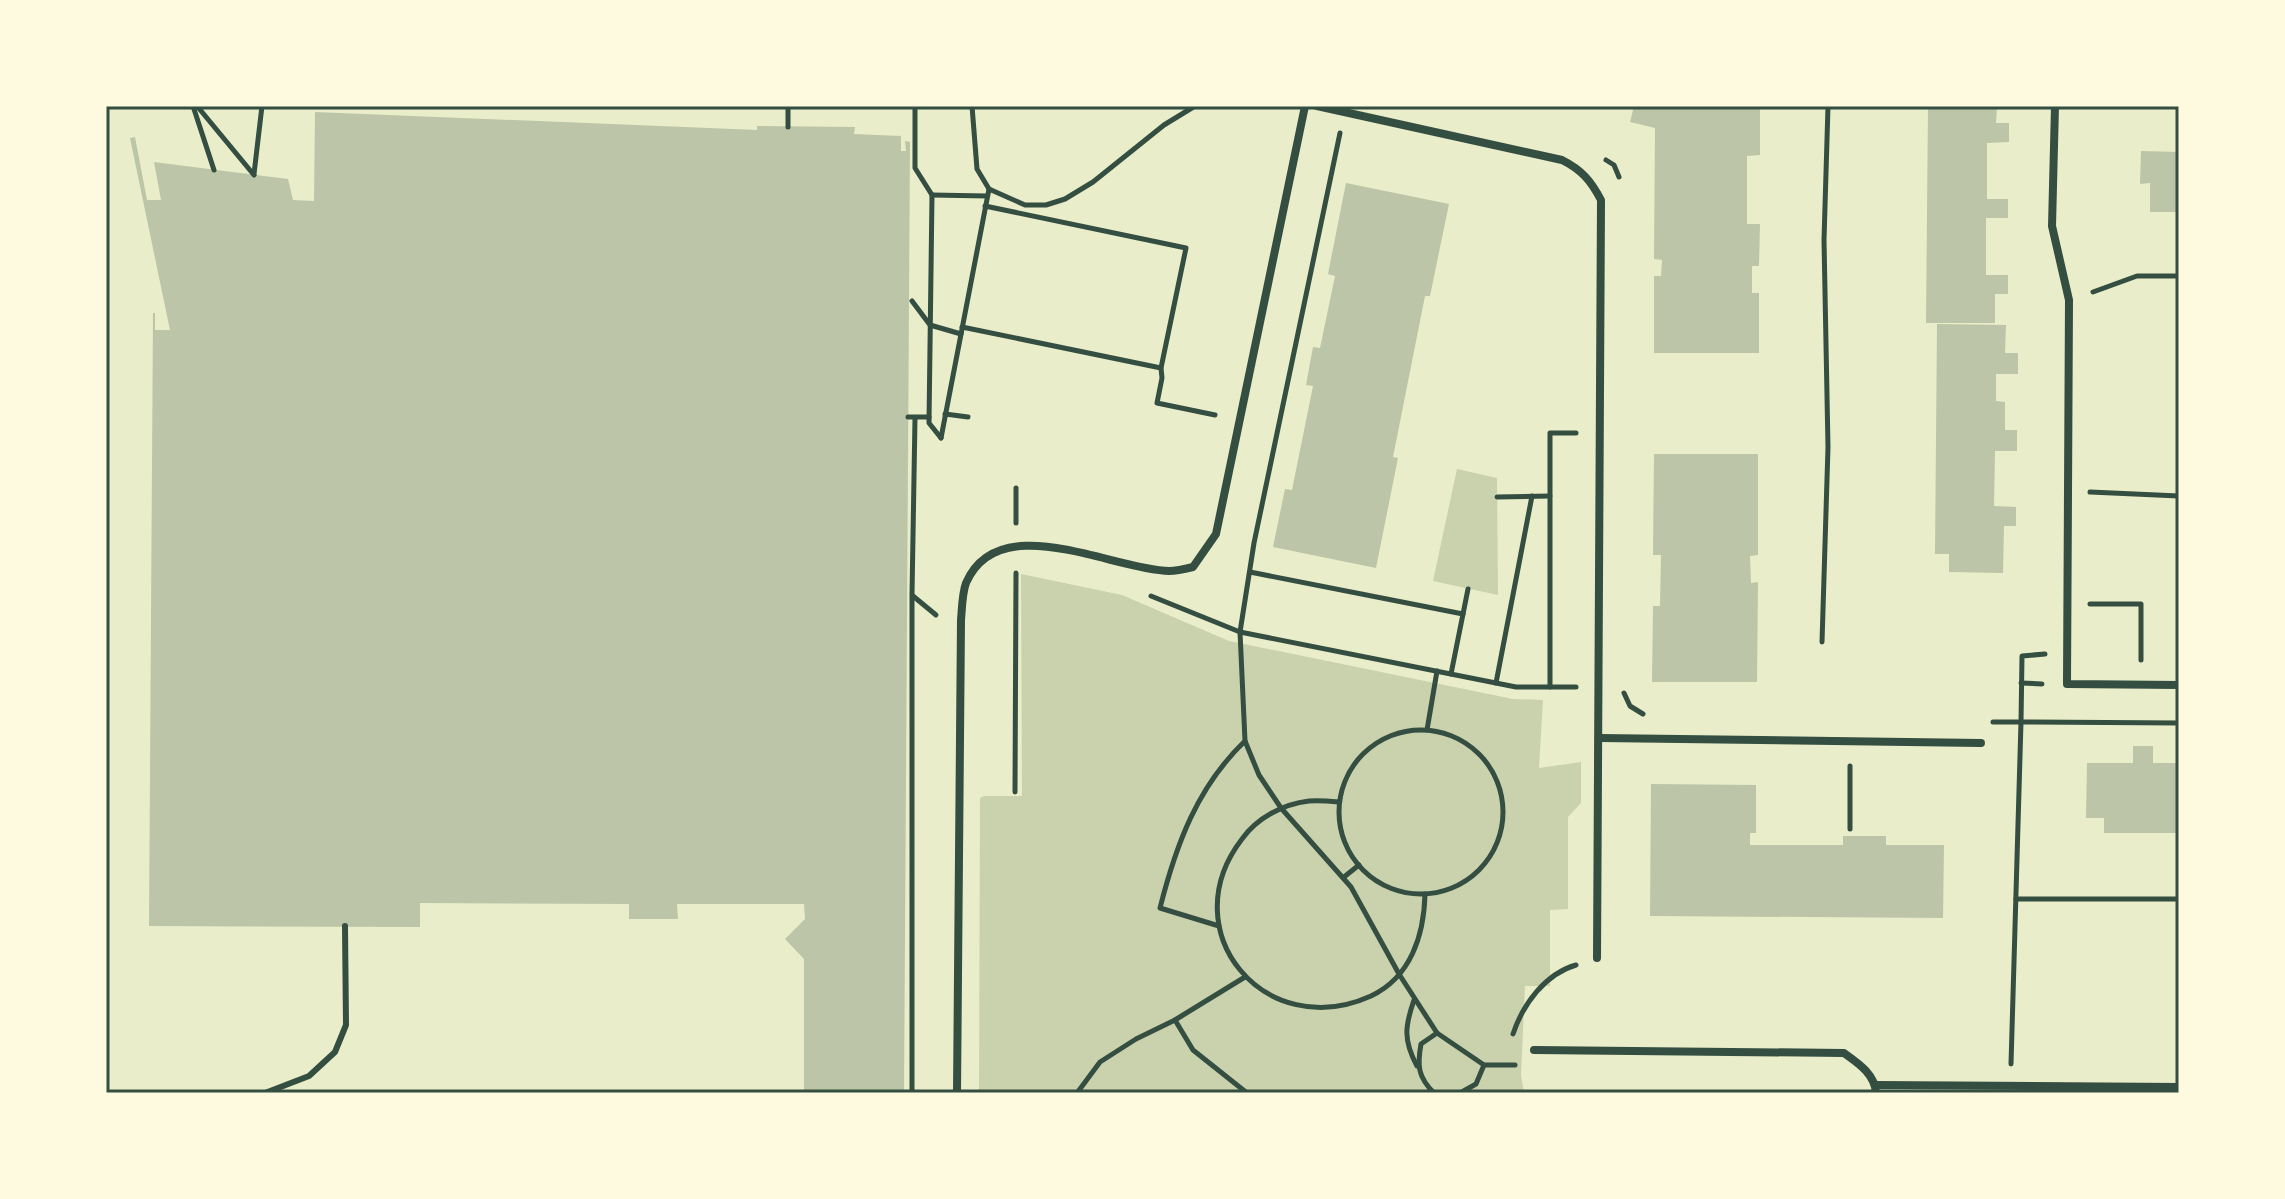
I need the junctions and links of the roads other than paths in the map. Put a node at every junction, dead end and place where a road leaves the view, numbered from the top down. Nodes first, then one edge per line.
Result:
1 (1305, 106) edge
2 (1317, 106) edge
3 (2055, 106) edge
4 (2179, 685) edge
5 (1600, 738) junction
6 (1981, 743) road end
7 (345, 926) dead end
8 (1597, 958) road end
9 (1534, 1050) road end
10 (2179, 1087) edge
11 (1876, 1089) edge
12 (265, 1093) edge
13 (957, 1093) edge

1 - 13 street
2 - 5 street
3 - 4 street
5 - 6 street
5 - 8 street
7 - 12 lane
9 - 11 street
10 - 11 street

